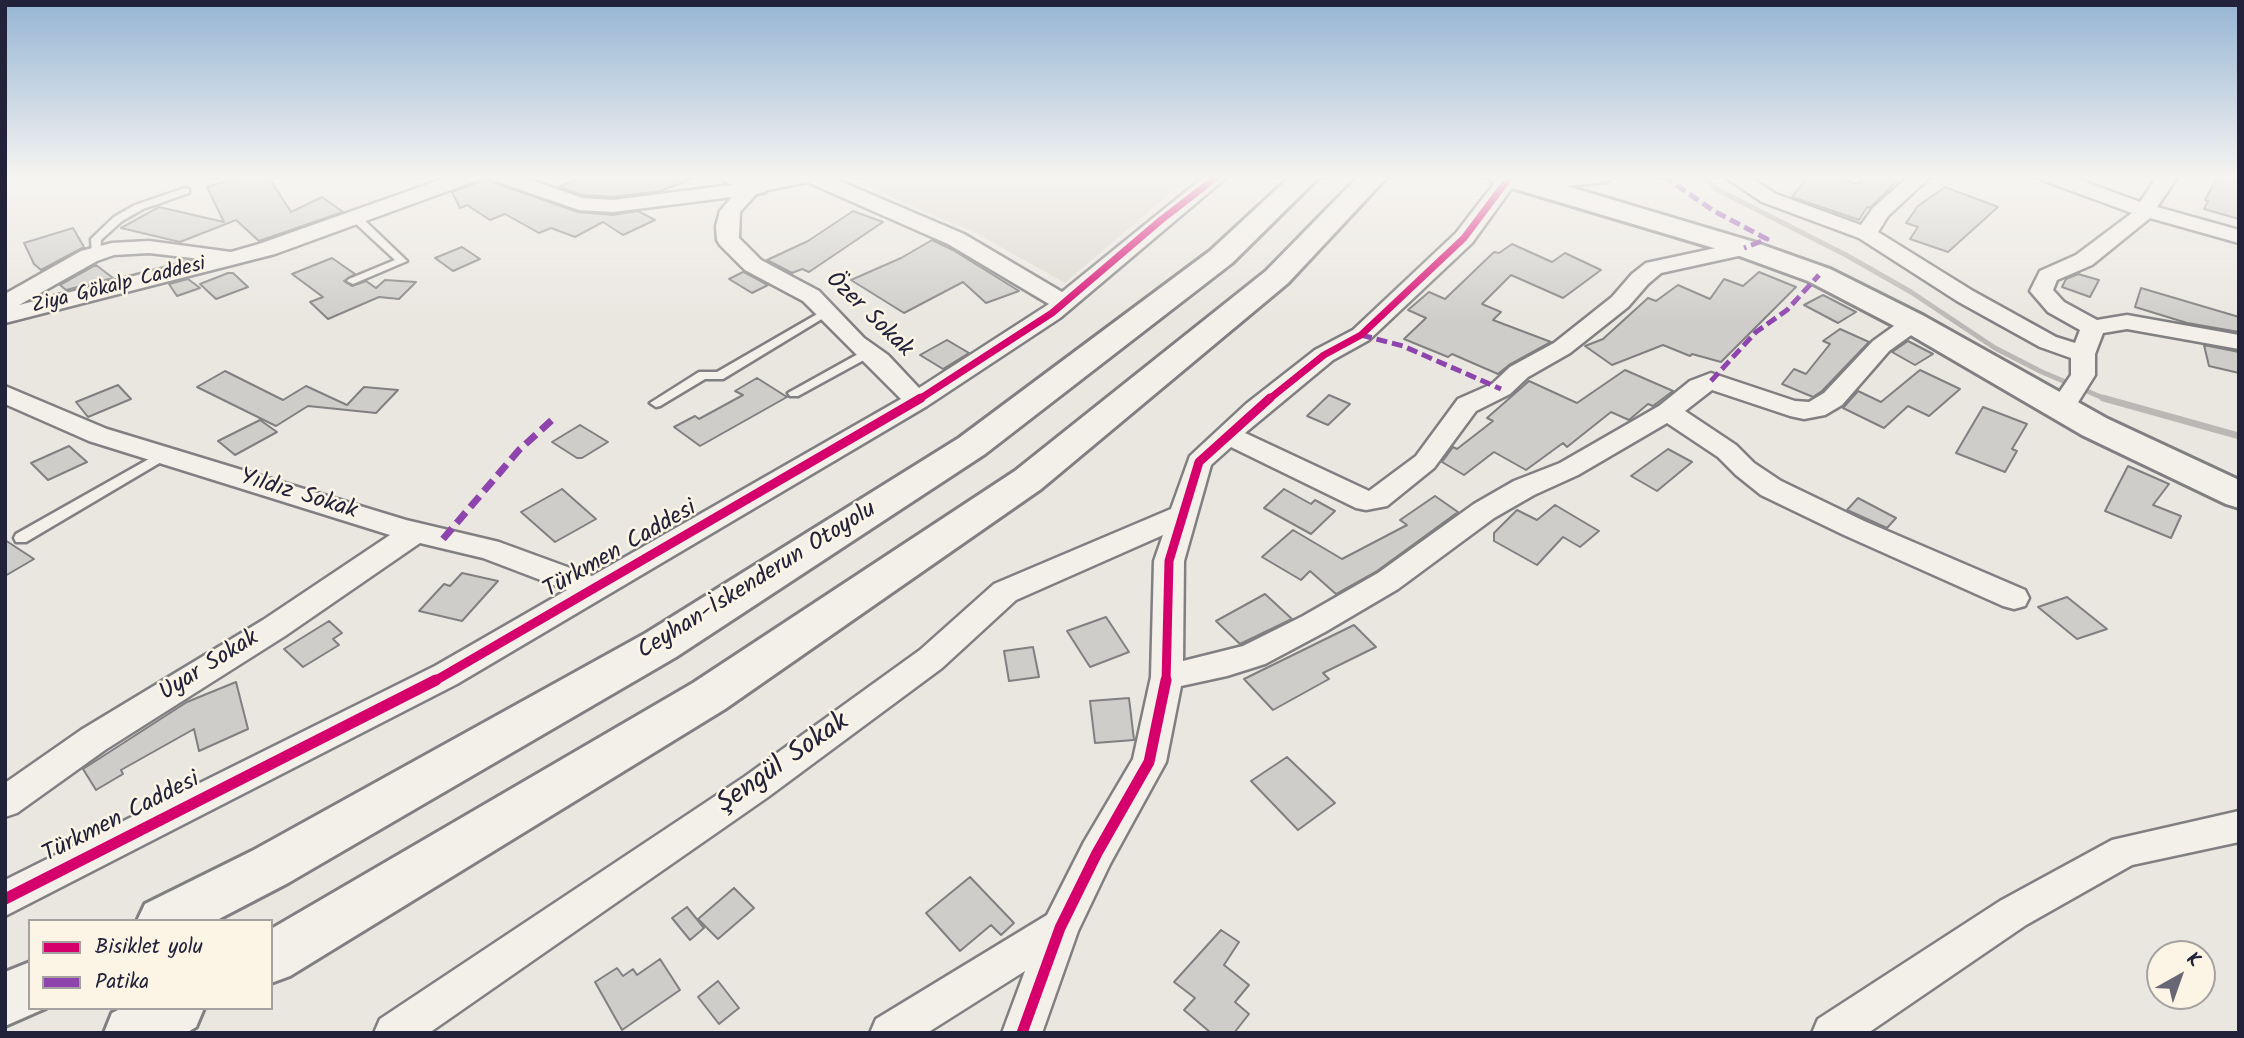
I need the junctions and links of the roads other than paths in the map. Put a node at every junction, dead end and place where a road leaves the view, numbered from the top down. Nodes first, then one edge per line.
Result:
1 (112, 224) edge
2 (340, 224) edge
3 (363, 224) edge
4 (727, 224) edge
5 (922, 224) edge
6 (1156, 224) edge
7 (1256, 224) edge
8 (1328, 224) edge
9 (1475, 224) edge
10 (1665, 224) edge
11 (1840, 224) edge
12 (1872, 224) edge
13 (2130, 224) edge
14 (2195, 224) edge
15 (1866, 234) junction
16 (2239, 237) edge
17 (1744, 248) junction
18 (96, 254) junction
19 (236, 257) junction
20 (353, 281) dead end
21 (1064, 303) junction
22 (5, 304) edge
23 (826, 313) junction
24 (5, 316) edge
25 (1913, 323) junction
26 (2094, 328) junction
27 (2239, 342) edge
28 (869, 352) junction
29 (2083, 354) junction
30 (794, 393) dead end
31 (5, 394) edge
32 (2071, 394) junction
33 (918, 400) junction
34 (656, 403) dead end
35 (1668, 412) junction
36 (1227, 435) junction
37 (163, 455) junction
38 (2239, 495) edge
39 (1182, 515) junction
40 (415, 532) junction
41 (21, 538) dead end
42 (595, 589) junction
43 (2014, 598) dead end
44 (1167, 677) junction
45 (5, 802) edge
46 (2239, 826) edge
47 (5, 899) edge
48 (167, 919) edge
49 (1060, 928) junction
50 (273, 957) edge
51 (28, 989) edge
52 (5, 1000) edge
53 (173, 1010) edge
54 (132, 1033) edge
55 (394, 1033) edge
56 (890, 1033) edge
57 (1022, 1033) edge
58 (1832, 1033) edge

1 - 18 lane
2 - 19 street, Ziya Gökalp Caddesi
3 - 20 lane
4 - 23 street, Özer Sokak
5 - 21 street
6 - 21 street, Türkmen Caddesi
7 - 48 main road, Ceyhan-İskenderun Otoyolu
8 - 50 main road
9 - 36 street
10 - 17 main road
11 - 15 street
12 - 15 street
13 - 26 street
14 - 16 street
15 - 29 street
17 - 25 main road
17 - 36 street
18 - 19 street
18 - 22 street
19 - 24 street, Ziya Gökalp Caddesi
21 - 33 street, Türkmen Caddesi
23 - 28 street, Özer Sokak
23 - 34 lane
25 - 32 main road
25 - 35 street
26 - 27 street
26 - 29 street
28 - 30 lane
28 - 33 street, Özer Sokak
29 - 32 street
31 - 37 street, Yıldız Sokak
32 - 38 main road
33 - 42 street, Türkmen Caddesi
35 - 43 street
35 - 44 street
36 - 39 street
37 - 40 street, Yıldız Sokak
37 - 41 lane
39 - 44 street
39 - 55 street, Şengül Sokak
40 - 42 street, Yıldız Sokak
40 - 45 street, Uyar Sokak
42 - 47 street, Türkmen Caddesi
44 - 49 street
46 - 58 street
49 - 56 street
49 - 57 street
51 - 52 main road
53 - 54 main road

